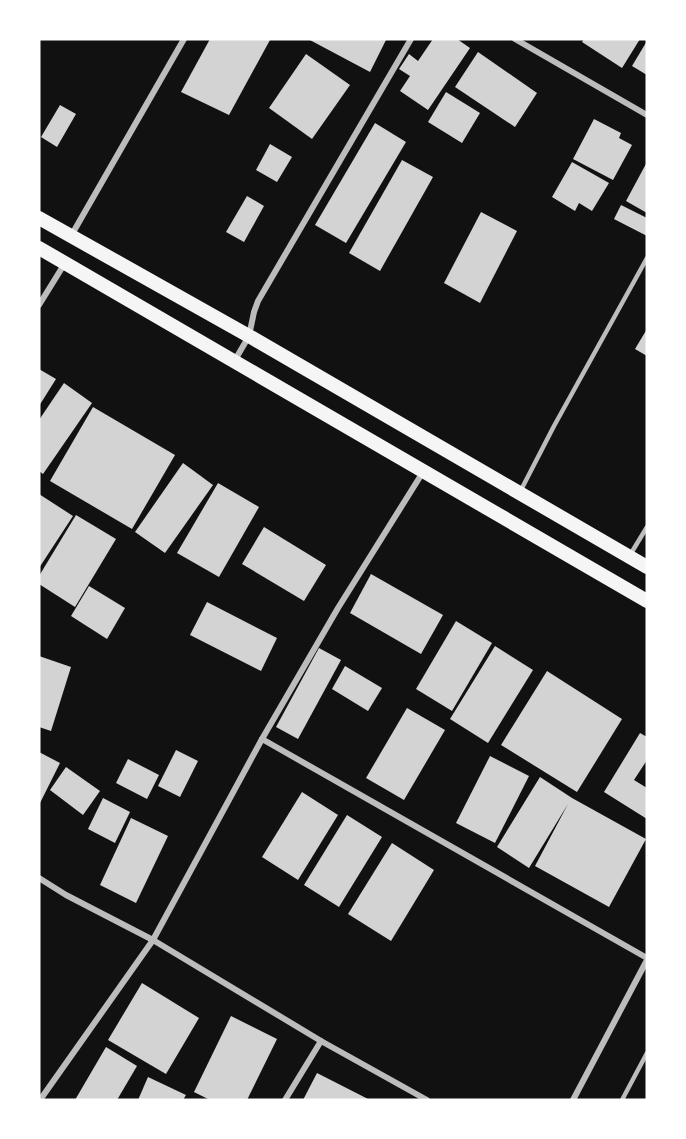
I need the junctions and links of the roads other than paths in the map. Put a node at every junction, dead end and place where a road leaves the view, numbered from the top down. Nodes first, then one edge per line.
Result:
1 (184, 39) edge
2 (411, 39) edge
3 (515, 39) edge
4 (647, 115) edge
5 (39, 218) edge
6 (71, 237) junction
7 (39, 248) edge
8 (647, 258) edge
9 (65, 263) junction
10 (39, 305) edge
11 (249, 336) junction
12 (235, 360) junction
13 (423, 472) junction
14 (520, 492) junction
15 (647, 527) edge
16 (629, 556) junction
17 (647, 567) edge
18 (647, 601) edge
19 (262, 739) junction
20 (39, 878) edge
21 (153, 940) junction
22 (647, 959) edge
23 (321, 1041) junction
24 (647, 1053) edge
25 (40, 1100) edge
26 (285, 1100) edge
27 (427, 1100) edge
28 (573, 1100) edge
29 (622, 1100) edge

1 - 6 street
2 - 11 street
3 - 4 street
5 - 6 main road
6 - 11 main road
7 - 9 main road
8 - 14 lane
9 - 10 street
9 - 12 main road
11 - 12 street
11 - 14 main road
12 - 13 main road
13 - 18 main road
13 - 19 street
14 - 16 main road
15 - 16 lane
16 - 17 main road
19 - 21 street
19 - 22 street
20 - 21 street
21 - 23 street
21 - 25 street
22 - 28 street
23 - 26 street
23 - 27 street
24 - 29 lane

